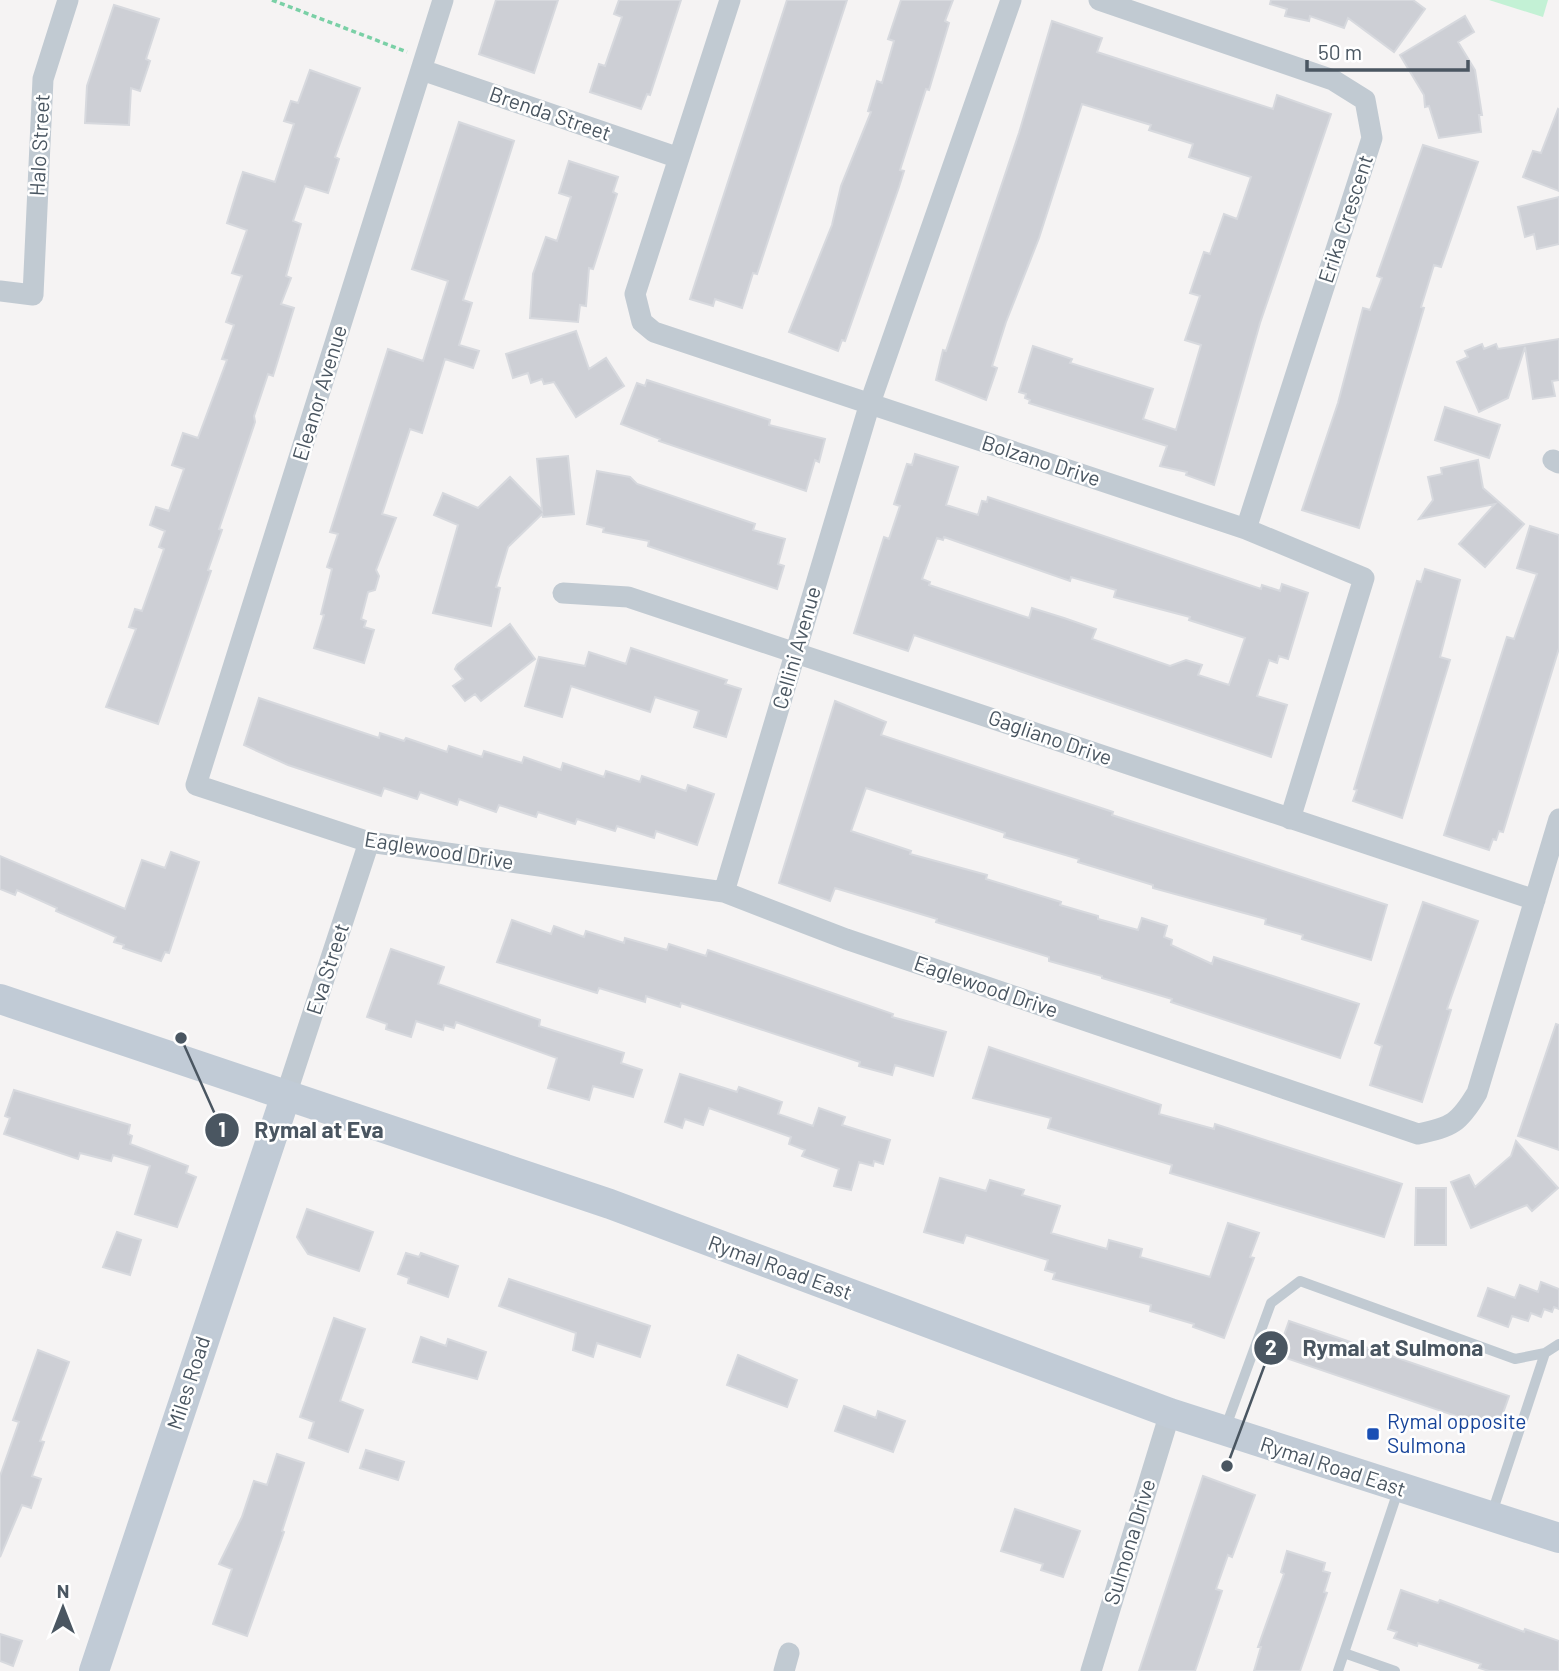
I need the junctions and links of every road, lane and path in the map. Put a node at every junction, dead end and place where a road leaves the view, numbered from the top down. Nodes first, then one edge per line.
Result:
1 (68, 0) edge
2 (272, 0) edge
3 (443, 0) edge
4 (730, 0) edge
5 (1011, 0) edge
6 (1099, 0) edge
7 (424, 65) junction
8 (679, 159) junction
9 (0, 291) edge
10 (870, 403) junction
11 (1246, 529) junction
12 (563, 593) dead end
13 (795, 651) junction
14 (196, 785) joint
15 (1290, 819) junction
16 (1559, 819) edge
17 (369, 842) junction
18 (724, 892) junction
19 (1535, 900) junction
20 (0, 999) edge
21 (286, 1095) junction
22 (1559, 1344) edge
23 (1545, 1353) junction
24 (1170, 1413) junction
25 (1224, 1432) junction
26 (1399, 1488) junction
27 (1492, 1516) junction
28 (1559, 1538) edge
29 (1343, 1653) junction
30 (94, 1671) edge
31 (1091, 1671) edge
32 (1338, 1671) edge
33 (1395, 1671) edge

1 - 9 street, Halo Street
2 - 7 path
3 - 7 street, Eleanor Avenue
4 - 8 street, Bolzano Drive
5 - 10 street
6 - 11 street, Erika Crescent
7 - 8 street, Brenda Street
7 - 14 street, Eleanor Avenue
8 - 10 street, Bolzano Drive
10 - 11 street, Bolzano Drive
10 - 13 street, Cellini Avenue
11 - 15 street, Bolzano Drive
12 - 13 street, Gagliano Drive
13 - 15 street, Gagliano Drive
13 - 18 street, Cellini Avenue
14 - 17 street, Eaglewood Drive
15 - 19 street, Gagliano Drive
16 - 19 street, Eaglewood Drive
17 - 18 street, Eaglewood Drive
17 - 21 street, Eva Street
18 - 19 street, Eaglewood Drive
20 - 21 main road, Rymal Road East
21 - 24 main road, Rymal Road East
21 - 30 main road, Miles Road
22 - 23 lane
23 - 25 lane
23 - 27 lane
24 - 25 main road, Rymal Road East
24 - 31 street, Sulmona Drive
25 - 26 main road, Rymal Road East
26 - 27 main road, Rymal Road East
26 - 29 lane
27 - 28 main road, Rymal Road East
29 - 32 lane
29 - 33 lane

